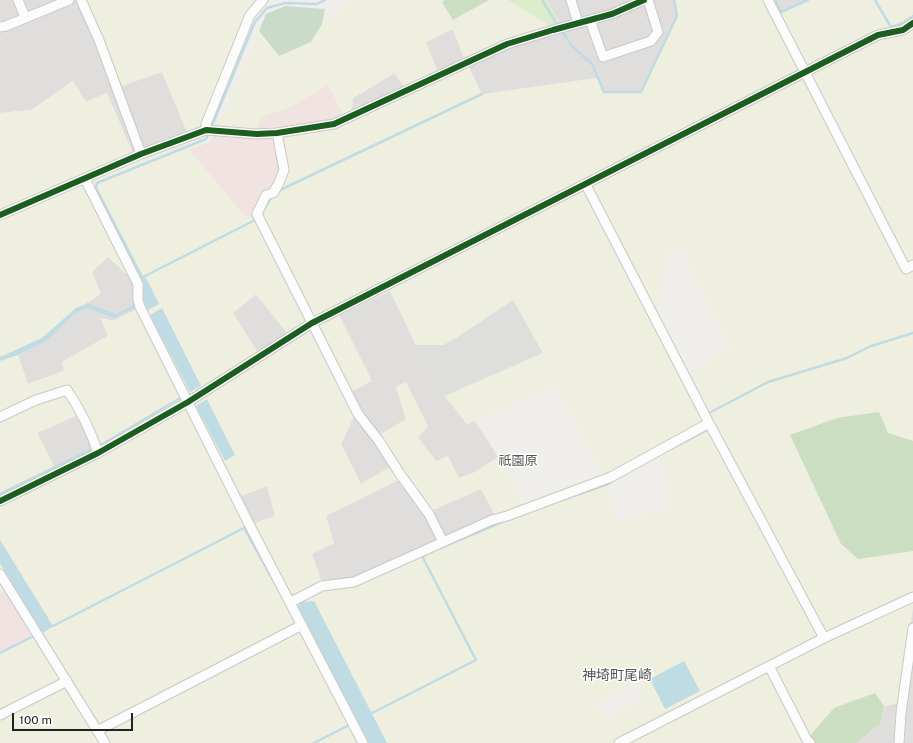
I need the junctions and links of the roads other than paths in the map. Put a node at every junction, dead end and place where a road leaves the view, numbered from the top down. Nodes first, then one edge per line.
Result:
1 (18, 0) edge
2 (69, 0) edge
3 (81, 0) edge
4 (263, 0) edge
5 (571, 0) edge
6 (648, 0) edge
7 (768, 0) edge
8 (640, 1) edge
9 (25, 17) junction
10 (590, 20) junction
11 (578, 23) junction
12 (913, 23) edge
13 (0, 27) edge
14 (804, 72) junction
15 (210, 131) junction
16 (277, 133) junction
17 (141, 154) junction
18 (85, 179) junction
19 (586, 185) junction
20 (0, 215) edge
21 (913, 265) edge
22 (312, 323) junction
23 (188, 402) junction
24 (0, 417) edge
25 (709, 423) junction
26 (98, 453) junction
27 (0, 501) edge
28 (443, 542) junction
29 (0, 574) edge
30 (913, 597) edge
31 (297, 614) junction
32 (913, 628) edge
33 (824, 638) junction
34 (769, 666) junction
35 (67, 681) junction
36 (0, 715) edge
37 (97, 731) junction
38 (105, 743) edge
39 (364, 743) edge
40 (620, 743) edge
41 (810, 743) edge
42 (900, 743) edge

1 - 9 street
2 - 9 street
3 - 17 street
4 - 15 street
5 - 11 street
6 - 10 street
7 - 14 street
8 - 10 street
9 - 13 street
10 - 11 street
11 - 16 street
12 - 14 street
14 - 19 street
14 - 21 street
15 - 16 street
15 - 17 street
16 - 22 street
17 - 18 street
18 - 20 street
18 - 23 street
19 - 22 street
19 - 25 street
22 - 23 street
22 - 28 street
23 - 26 street
23 - 31 street
24 - 26 street
25 - 28 street
25 - 33 street
26 - 27 street
28 - 31 street
29 - 35 street
30 - 33 street
31 - 37 street
31 - 39 street
32 - 42 street
33 - 34 street
34 - 40 street
34 - 41 street
35 - 36 street
35 - 37 street
37 - 38 street

